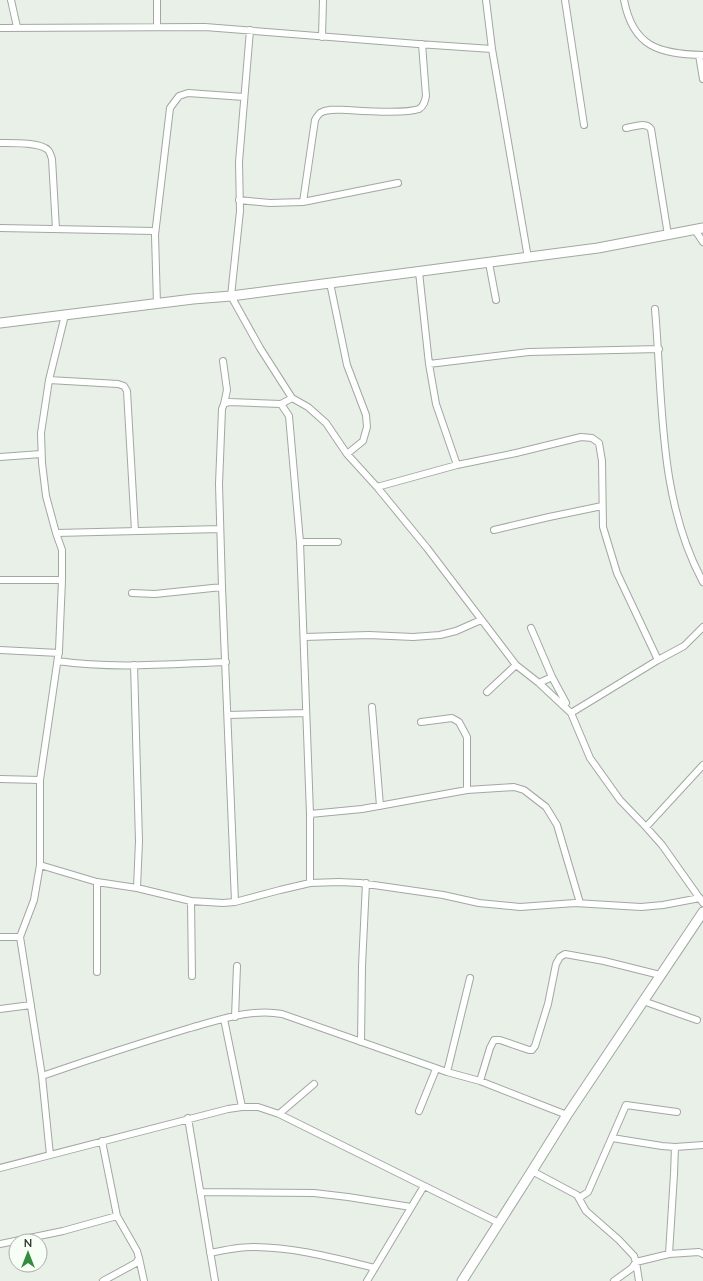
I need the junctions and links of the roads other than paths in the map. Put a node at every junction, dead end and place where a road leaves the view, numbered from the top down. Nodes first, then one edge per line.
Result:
1 (11, 0) edge
2 (157, 0) edge
3 (323, 0) edge
4 (486, 0) edge
5 (564, 0) edge
6 (624, 0) edge
7 (17, 27) junction
8 (157, 27) junction
9 (0, 28) edge
10 (250, 30) junction
11 (322, 36) junction
12 (422, 44) junction
13 (492, 48) junction
14 (701, 55) edge
15 (703, 79) edge
16 (244, 97) junction
17 (584, 125) dead end
18 (626, 128) dead end
19 (0, 143) edge
20 (398, 182) dead end
21 (240, 200) junction
22 (303, 202) junction
23 (0, 228) edge
24 (56, 229) junction
25 (699, 229) edge
26 (155, 231) junction
27 (668, 235) junction
28 (703, 242) edge
29 (528, 258) junction
30 (489, 263) junction
31 (419, 272) junction
32 (330, 283) junction
33 (230, 296) junction
34 (496, 300) dead end
35 (157, 304) junction
36 (655, 309) dead end
37 (65, 315) junction
38 (0, 323) edge
39 (659, 349) junction
40 (223, 361) dead end
41 (429, 364) junction
42 (49, 380) junction
43 (292, 398) junction
44 (224, 404) junction
45 (281, 404) junction
46 (41, 454) junction
47 (347, 454) junction
48 (0, 457) edge
49 (457, 465) junction
50 (377, 487) junction
51 (602, 506) junction
52 (220, 529) junction
53 (494, 530) dead end
54 (135, 531) junction
55 (56, 533) junction
56 (300, 542) junction
57 (338, 542) dead end
58 (0, 580) edge
59 (62, 580) junction
60 (703, 582) edge
61 (222, 587) junction
62 (132, 593) dead end
63 (481, 620) junction
64 (703, 626) edge
65 (532, 628) dead end
66 (304, 638) junction
67 (0, 650) edge
68 (59, 653) junction
69 (658, 660) junction
70 (58, 661) junction
71 (226, 662) junction
72 (134, 665) junction
73 (516, 665) junction
74 (552, 677) junction
75 (539, 682) junction
76 (487, 692) dead end
77 (566, 703) dead end
78 (372, 708) dead end
79 (306, 713) junction
80 (571, 713) junction
81 (228, 715) junction
82 (421, 722) dead end
83 (703, 765) edge
84 (0, 779) edge
85 (40, 780) junction
86 (467, 790) junction
87 (380, 806) junction
88 (310, 814) junction
89 (646, 827) junction
90 (40, 865) junction
91 (97, 882) junction
92 (310, 883) junction
93 (366, 884) junction
94 (137, 888) junction
95 (191, 901) junction
96 (702, 901) edge
97 (235, 902) junction
98 (580, 903) junction
99 (703, 912) edge
100 (0, 937) edge
101 (20, 937) junction
102 (238, 966) dead end
103 (97, 972) dead end
104 (660, 975) junction
105 (192, 976) dead end
106 (470, 978) dead end
107 (643, 1001) junction
108 (31, 1005) junction
109 (0, 1009) edge
110 (235, 1017) junction
111 (224, 1019) junction
112 (697, 1020) dead end
113 (361, 1042) junction
114 (436, 1068) junction
115 (447, 1072) junction
116 (42, 1076) junction
117 (480, 1081) junction
118 (314, 1084) dead end
119 (242, 1107) junction
120 (419, 1111) dead end
121 (677, 1112) dead end
122 (279, 1114) junction
123 (567, 1115) junction
124 (188, 1118) junction
125 (612, 1138) junction
126 (102, 1141) junction
127 (703, 1145) edge
128 (675, 1147) junction
129 (50, 1155) junction
130 (0, 1168) edge
131 (532, 1171) junction
132 (424, 1186) junction
133 (200, 1192) junction
134 (579, 1198) junction
135 (411, 1208) junction
136 (117, 1216) junction
137 (499, 1223) junction
138 (0, 1244) edge
139 (210, 1253) junction
140 (669, 1254) junction
141 (703, 1254) edge
142 (139, 1258) junction
143 (636, 1262) junction
144 (375, 1268) junction
145 (103, 1281) edge
146 (144, 1281) edge
147 (215, 1281) edge
148 (367, 1281) edge
149 (462, 1281) edge
150 (614, 1281) edge
151 (639, 1281) edge

1 - 7 street
2 - 8 street
3 - 11 street
4 - 13 street
5 - 17 street
6 - 14 street
7 - 8 street
7 - 9 street
8 - 10 street
10 - 11 street
10 - 16 street
11 - 12 street
12 - 13 street
12 - 22 street
13 - 29 street
14 - 15 street
16 - 21 street
16 - 26 street
18 - 27 street
19 - 24 street
20 - 22 street
21 - 22 street
21 - 33 street
23 - 24 street
24 - 26 street
25 - 27 main road
25 - 28 street
26 - 35 street
27 - 29 main road
29 - 30 main road
30 - 31 main road
30 - 34 street
31 - 32 main road
31 - 41 street
32 - 33 main road
32 - 47 street
33 - 35 main road
33 - 43 street
35 - 37 main road
36 - 39 street
37 - 38 main road
37 - 42 street
39 - 41 street
39 - 60 street
40 - 44 street
41 - 49 street
42 - 46 street
42 - 54 street
43 - 45 street
43 - 47 street
44 - 45 street
44 - 52 street
45 - 56 street
46 - 48 street
46 - 55 street
47 - 50 street
49 - 50 street
49 - 51 street
50 - 63 street
51 - 53 street
51 - 69 street
52 - 54 street
52 - 61 street
54 - 55 street
55 - 59 street
56 - 57 street
56 - 66 street
58 - 59 street
59 - 68 street
61 - 62 street
61 - 71 street
63 - 66 street
63 - 73 street
64 - 69 street
65 - 74 street
66 - 79 street
67 - 68 street
68 - 70 street
69 - 80 street
70 - 72 street
70 - 85 street
71 - 72 street
71 - 81 street
72 - 94 street
73 - 75 street
73 - 76 street
74 - 75 street
74 - 77 street
75 - 80 street
78 - 87 street
79 - 81 street
79 - 88 street
80 - 89 street
81 - 97 street
82 - 86 street
83 - 89 street
84 - 85 street
85 - 90 street
86 - 87 street
86 - 98 street
87 - 88 street
88 - 92 street
89 - 96 street
90 - 91 street
90 - 101 street
91 - 94 street
91 - 103 street
92 - 93 street
92 - 97 street
93 - 98 street
93 - 113 street
94 - 95 street
95 - 97 street
95 - 105 street
96 - 98 street
99 - 104 main road
100 - 101 street
101 - 108 street
102 - 110 street
104 - 107 main road
104 - 117 street
106 - 115 street
107 - 112 street
107 - 123 main road
108 - 109 street
108 - 116 street
110 - 111 street
110 - 113 street
111 - 116 street
111 - 119 street
113 - 114 street
114 - 115 street
114 - 120 street
115 - 117 street
116 - 129 street
117 - 123 street
118 - 122 street
119 - 122 street
119 - 124 street
121 - 125 street
122 - 132 street
123 - 131 main road
124 - 126 street
124 - 133 street
125 - 128 street
125 - 134 street
126 - 129 street
126 - 136 street
127 - 128 street
128 - 140 street
129 - 130 street
131 - 134 street
131 - 137 main road
132 - 135 street
132 - 137 street
133 - 135 street
133 - 139 street
134 - 143 street
135 - 144 street
136 - 138 street
136 - 142 street
137 - 149 main road
139 - 144 street
139 - 147 street
140 - 141 street
140 - 143 street
142 - 145 street
142 - 146 street
143 - 150 street
143 - 151 street
144 - 148 street

